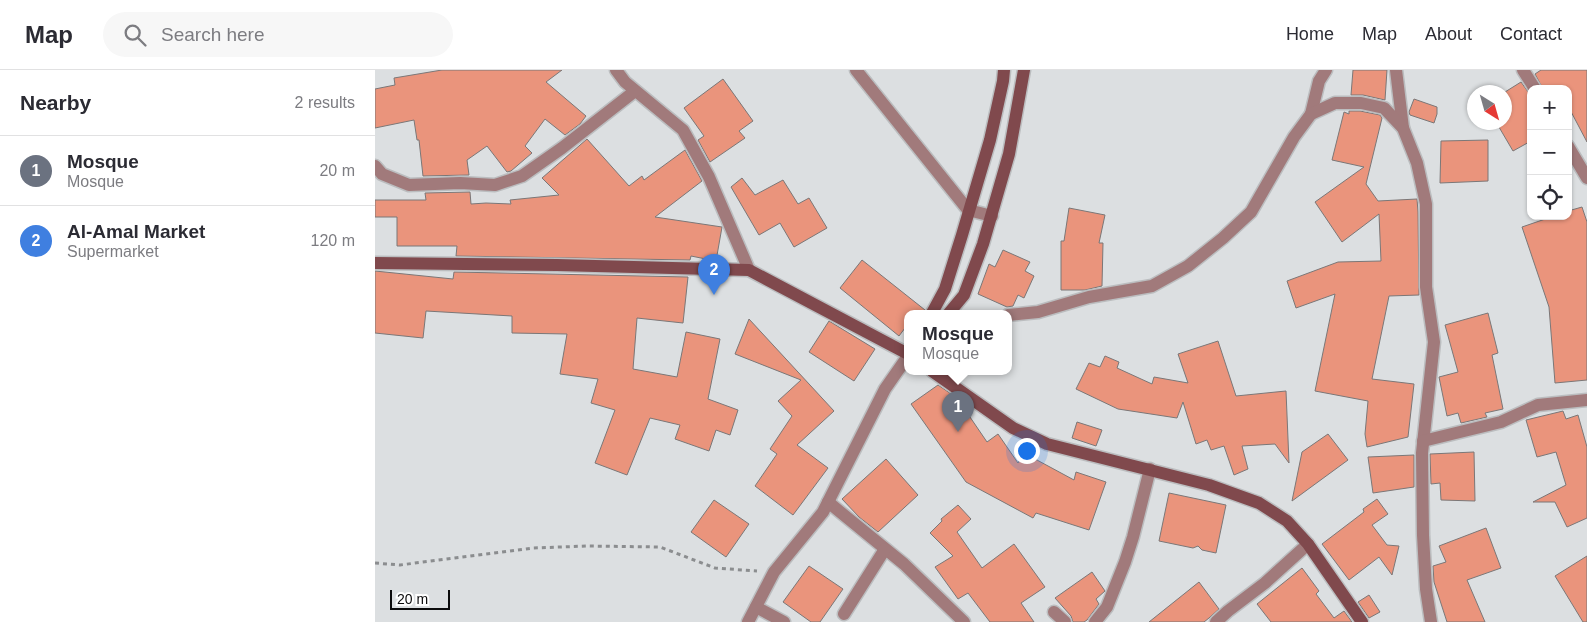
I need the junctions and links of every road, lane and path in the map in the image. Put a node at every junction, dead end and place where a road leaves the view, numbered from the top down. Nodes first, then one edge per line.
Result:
1 (616, 70) edge
2 (856, 70) edge
3 (1004, 70) edge
4 (1024, 70) edge
5 (1326, 70) edge
6 (1397, 70) edge
7 (1523, 70) edge
8 (1532, 85) edge
9 (635, 91) junction
10 (1311, 114) junction
11 (1403, 128) junction
12 (1572, 153) edge
13 (375, 166) edge
14 (1587, 178) edge
15 (969, 210) junction
16 (991, 216) junction
17 (375, 263) edge
18 (749, 270) junction
19 (934, 310) edge
20 (952, 310) edge
21 (1012, 315) edge
22 (904, 353) edge
23 (904, 361) edge
24 (938, 375) edge
25 (1587, 400) edge
26 (1423, 441) junction
27 (1150, 469) junction
28 (828, 502) junction
29 (1308, 544) junction
30 (885, 549) junction
31 (375, 563) edge
32 (774, 572) junction
33 (756, 607) junction
34 (1054, 612) dead end
35 (844, 614) dead end
36 (748, 622) edge
37 (784, 622) edge
38 (964, 622) edge
39 (1065, 622) edge
40 (1095, 622) edge
41 (1216, 622) edge
42 (1362, 622) edge
43 (1431, 622) edge

1 - 9 street
2 - 15 street
3 - 15 street
4 - 16 street
5 - 10 street
6 - 11 street
7 - 8 street
9 - 13 street
9 - 18 street
10 - 11 street
10 - 21 street
11 - 26 street
12 - 14 street
15 - 16 street
15 - 19 street
16 - 20 street
17 - 18 street
18 - 22 street
23 - 28 street
24 - 27 street
25 - 26 street
26 - 43 street
27 - 29 street
27 - 40 street
28 - 30 street
28 - 32 street
29 - 41 street
29 - 42 street
30 - 35 street
30 - 38 street
31 - 32 path
32 - 33 street
33 - 36 street
33 - 37 street
34 - 39 street

